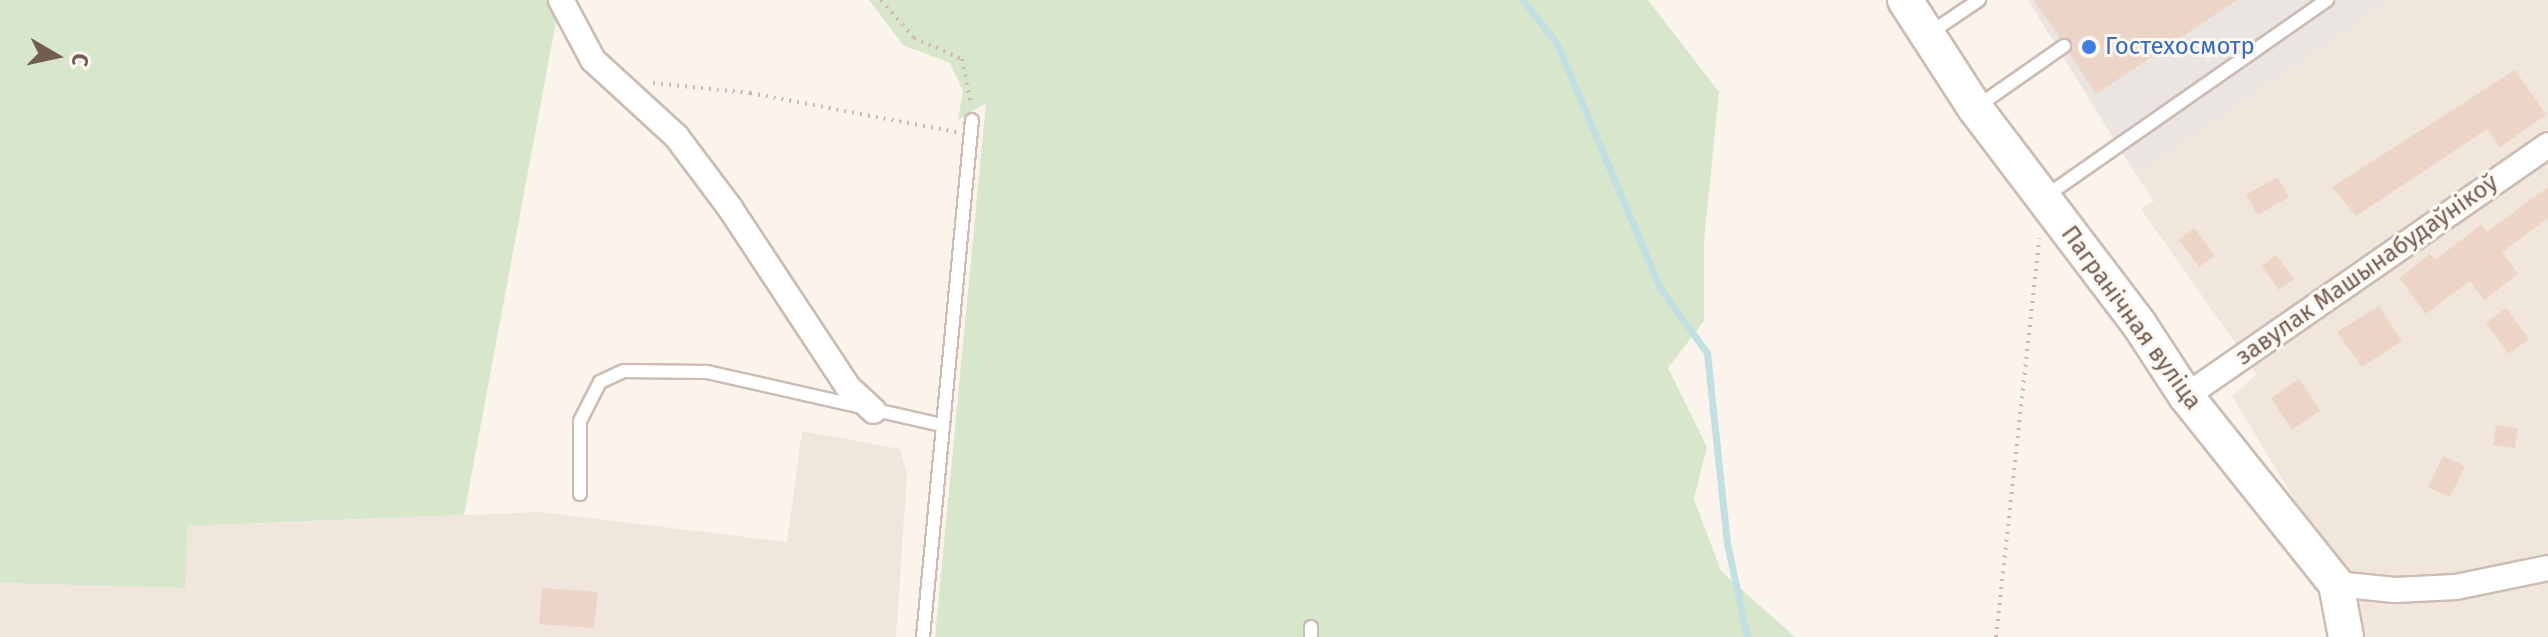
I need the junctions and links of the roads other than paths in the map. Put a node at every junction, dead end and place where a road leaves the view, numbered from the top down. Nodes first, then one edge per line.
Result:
1 (561, 0) edge
2 (1905, 0) edge
3 (1979, 0) edge
4 (2327, 0) edge
5 (1928, 35) junction
6 (2064, 46) dead end
7 (1975, 108) junction
8 (972, 120) road end
9 (2548, 145) edge
10 (2043, 198) junction
11 (2186, 396) junction
12 (874, 411) junction
13 (943, 425) junction
14 (580, 494) dead end
15 (2548, 568) edge
16 (2336, 584) junction
17 (923, 637) edge
18 (2346, 637) edge

1 - 12 street
2 - 5 street, Пагранічная вуліца
3 - 5 lane
4 - 10 lane
5 - 7 street, Пагранічная вуліца
6 - 7 lane
7 - 10 street, Пагранічная вуліца
8 - 13 lane
9 - 11 street, завулак Машынабудаўнікоў
10 - 11 street, Пагранічная вуліца
11 - 16 street, Пагранічная вуліца
12 - 13 lane
12 - 14 lane
13 - 17 lane
15 - 16 street
16 - 18 street, Пагранічная вуліца

